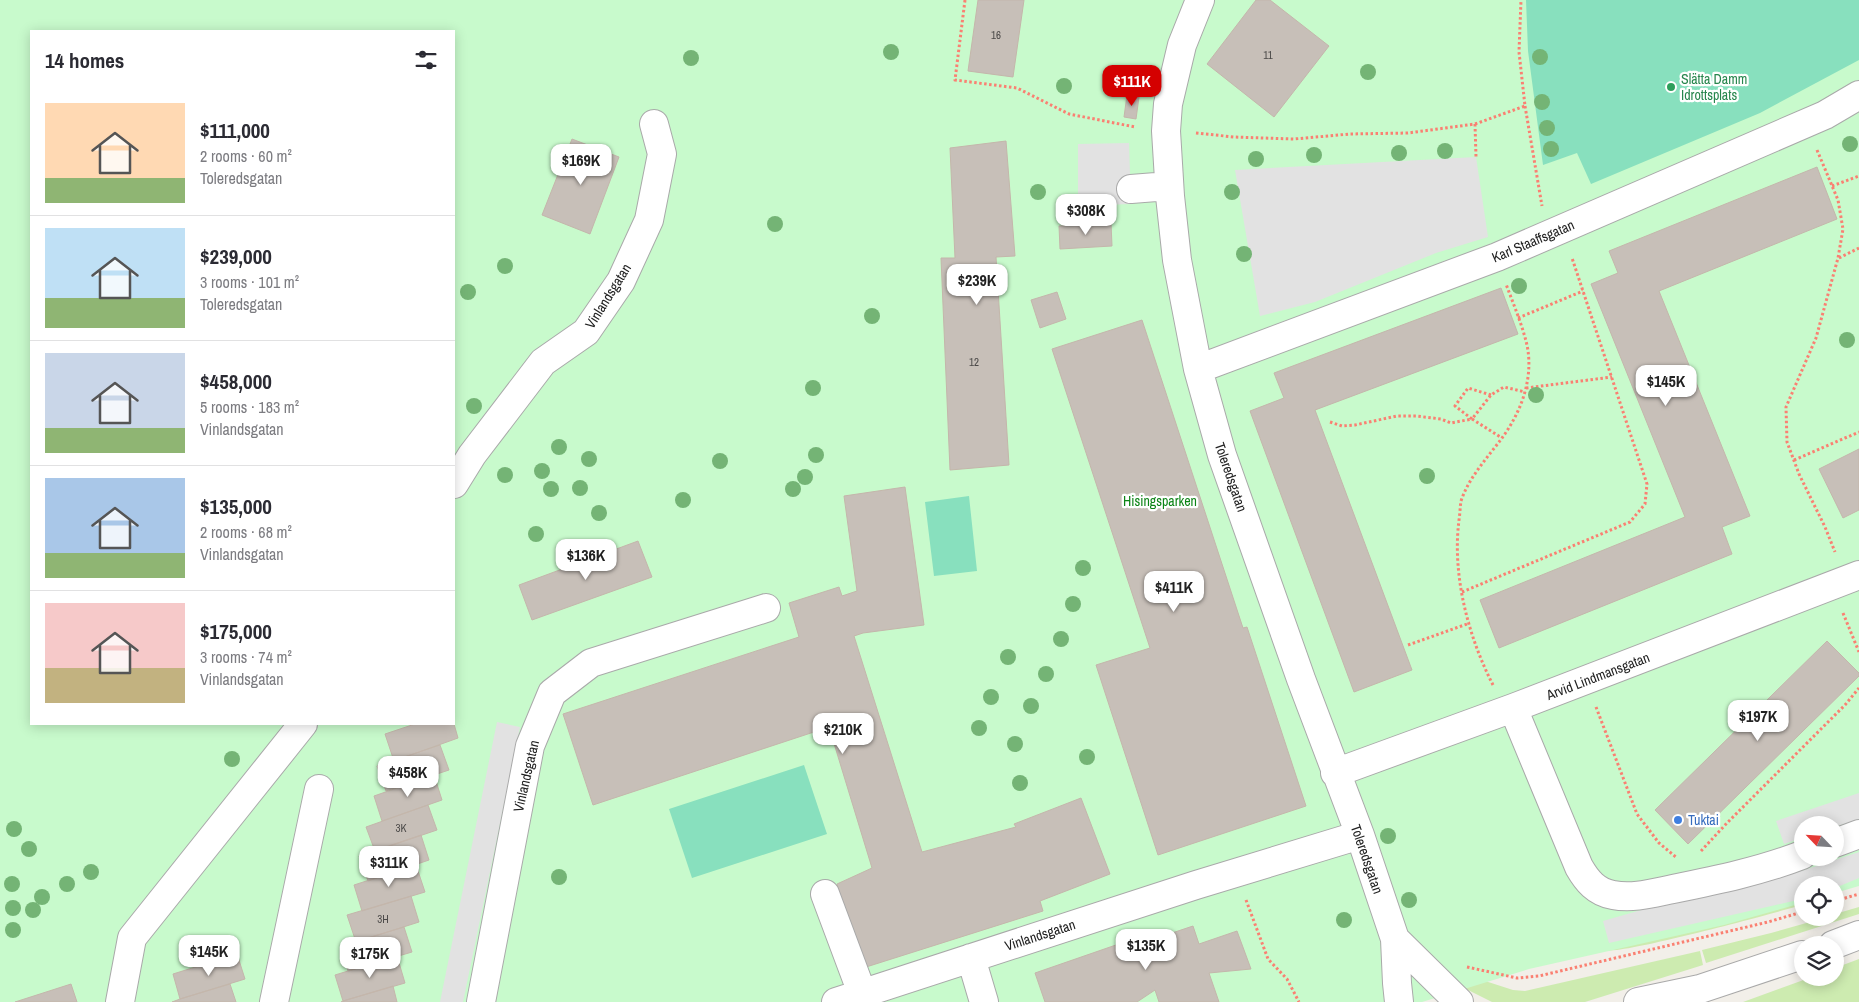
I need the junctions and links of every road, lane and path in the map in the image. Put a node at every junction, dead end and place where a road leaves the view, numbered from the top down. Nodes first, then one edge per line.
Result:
1 (965, 0) edge
2 (1200, 0) edge
3 (1521, 0) edge
4 (1859, 94) edge
5 (1525, 106) junction
6 (654, 124) dead end
7 (1475, 124) junction
8 (1166, 131) junction
9 (1814, 142) dead end
10 (1476, 157) dead end
11 (1859, 176) edge
12 (1170, 186) junction
13 (1832, 186) junction
14 (1131, 189) dead end
15 (1554, 232) junction
16 (1859, 248) edge
17 (1571, 255) dead end
18 (1497, 257) junction
19 (1838, 258) junction
20 (1583, 291) junction
21 (1518, 318) junction
22 (1198, 369) junction
23 (1612, 377) junction
24 (1526, 388) junction
25 (1525, 392) junction
26 (1490, 395) junction
27 (1472, 419) junction
28 (1330, 422) dead end
29 (1859, 432) edge
30 (1502, 438) junction
31 (1794, 460) junction
32 (455, 482) edge
33 (1853, 578) edge
34 (1462, 592) junction
35 (766, 608) dead end
36 (1842, 611) dead end
37 (1470, 623) junction
38 (1408, 645) dead end
39 (1859, 652) edge
40 (1859, 688) edge
41 (1504, 700) junction
42 (1595, 705) dead end
43 (301, 725) edge
44 (1335, 773) junction
45 (319, 789) dead end
46 (1859, 834) edge
47 (1360, 835) junction
48 (1844, 840) edge
49 (1695, 855) dead end
50 (1794, 858) edge
51 (1682, 862) dead end
52 (1236, 874) junction
53 (826, 894) dead end
54 (1859, 894) edge
55 (1844, 898) edge
56 (1794, 914) edge
57 (1859, 935) edge
58 (1395, 939) junction
59 (1844, 941) edge
60 (970, 958) junction
61 (1794, 958) edge
62 (1462, 966) dead end
63 (1700, 989) junction
64 (862, 993) junction
65 (120, 1002) edge
66 (274, 1002) edge
67 (481, 1002) edge
68 (836, 1002) edge
69 (984, 1002) edge
70 (1298, 1002) edge
71 (1399, 1002) edge
72 (1459, 1002) edge
73 (1638, 1002) edge
74 (1673, 1002) edge

1 - 8 path
2 - 8 street, Toleredsgatan
3 - 5 path
4 - 15 street, Karl Staaffsgatan
5 - 7 path
5 - 15 path
6 - 32 street, Vinlandsgatan
7 - 8 path
7 - 10 path
8 - 12 street, Toleredsgatan
9 - 13 path
11 - 13 path
12 - 14 street
12 - 22 street, Toleredsgatan
13 - 19 path
15 - 18 street, Karl Staaffsgatan
16 - 19 path
17 - 20 path
18 - 21 path
18 - 22 street, Karl Staaffsgatan
19 - 31 path
20 - 21 path
20 - 23 path
21 - 24 path
22 - 44 street, Toleredsgatan
23 - 24 path
23 - 34 path
24 - 25 path
25 - 26 path
25 - 30 path
26 - 27 path
26 - 27 path
27 - 28 path
27 - 30 path
29 - 31 path
30 - 34 path
31 - 33 path
33 - 41 street, Arvid Lindmansgatan
34 - 37 path
35 - 67 street, Vinlandsgatan
36 - 39 path
37 - 38 path
37 - 41 path
40 - 49 path
41 - 44 street, Arvid Lindmansgatan
41 - 50 street
42 - 51 path
43 - 65 street
44 - 47 street, Toleredsgatan
45 - 66 street
46 - 48 street
47 - 52 street, Vinlandsgatan
47 - 58 street, Toleredsgatan
52 - 60 street, Vinlandsgatan
52 - 70 path
53 - 64 street
54 - 55 path
56 - 62 path
57 - 59 street
58 - 71 street, Toleredsgatan
58 - 72 street, Toleredsgatan
60 - 64 street, Vinlandsgatan
60 - 69 street
61 - 63 street
63 - 73 street
63 - 74 street
64 - 68 street, Vinlandsgatan

